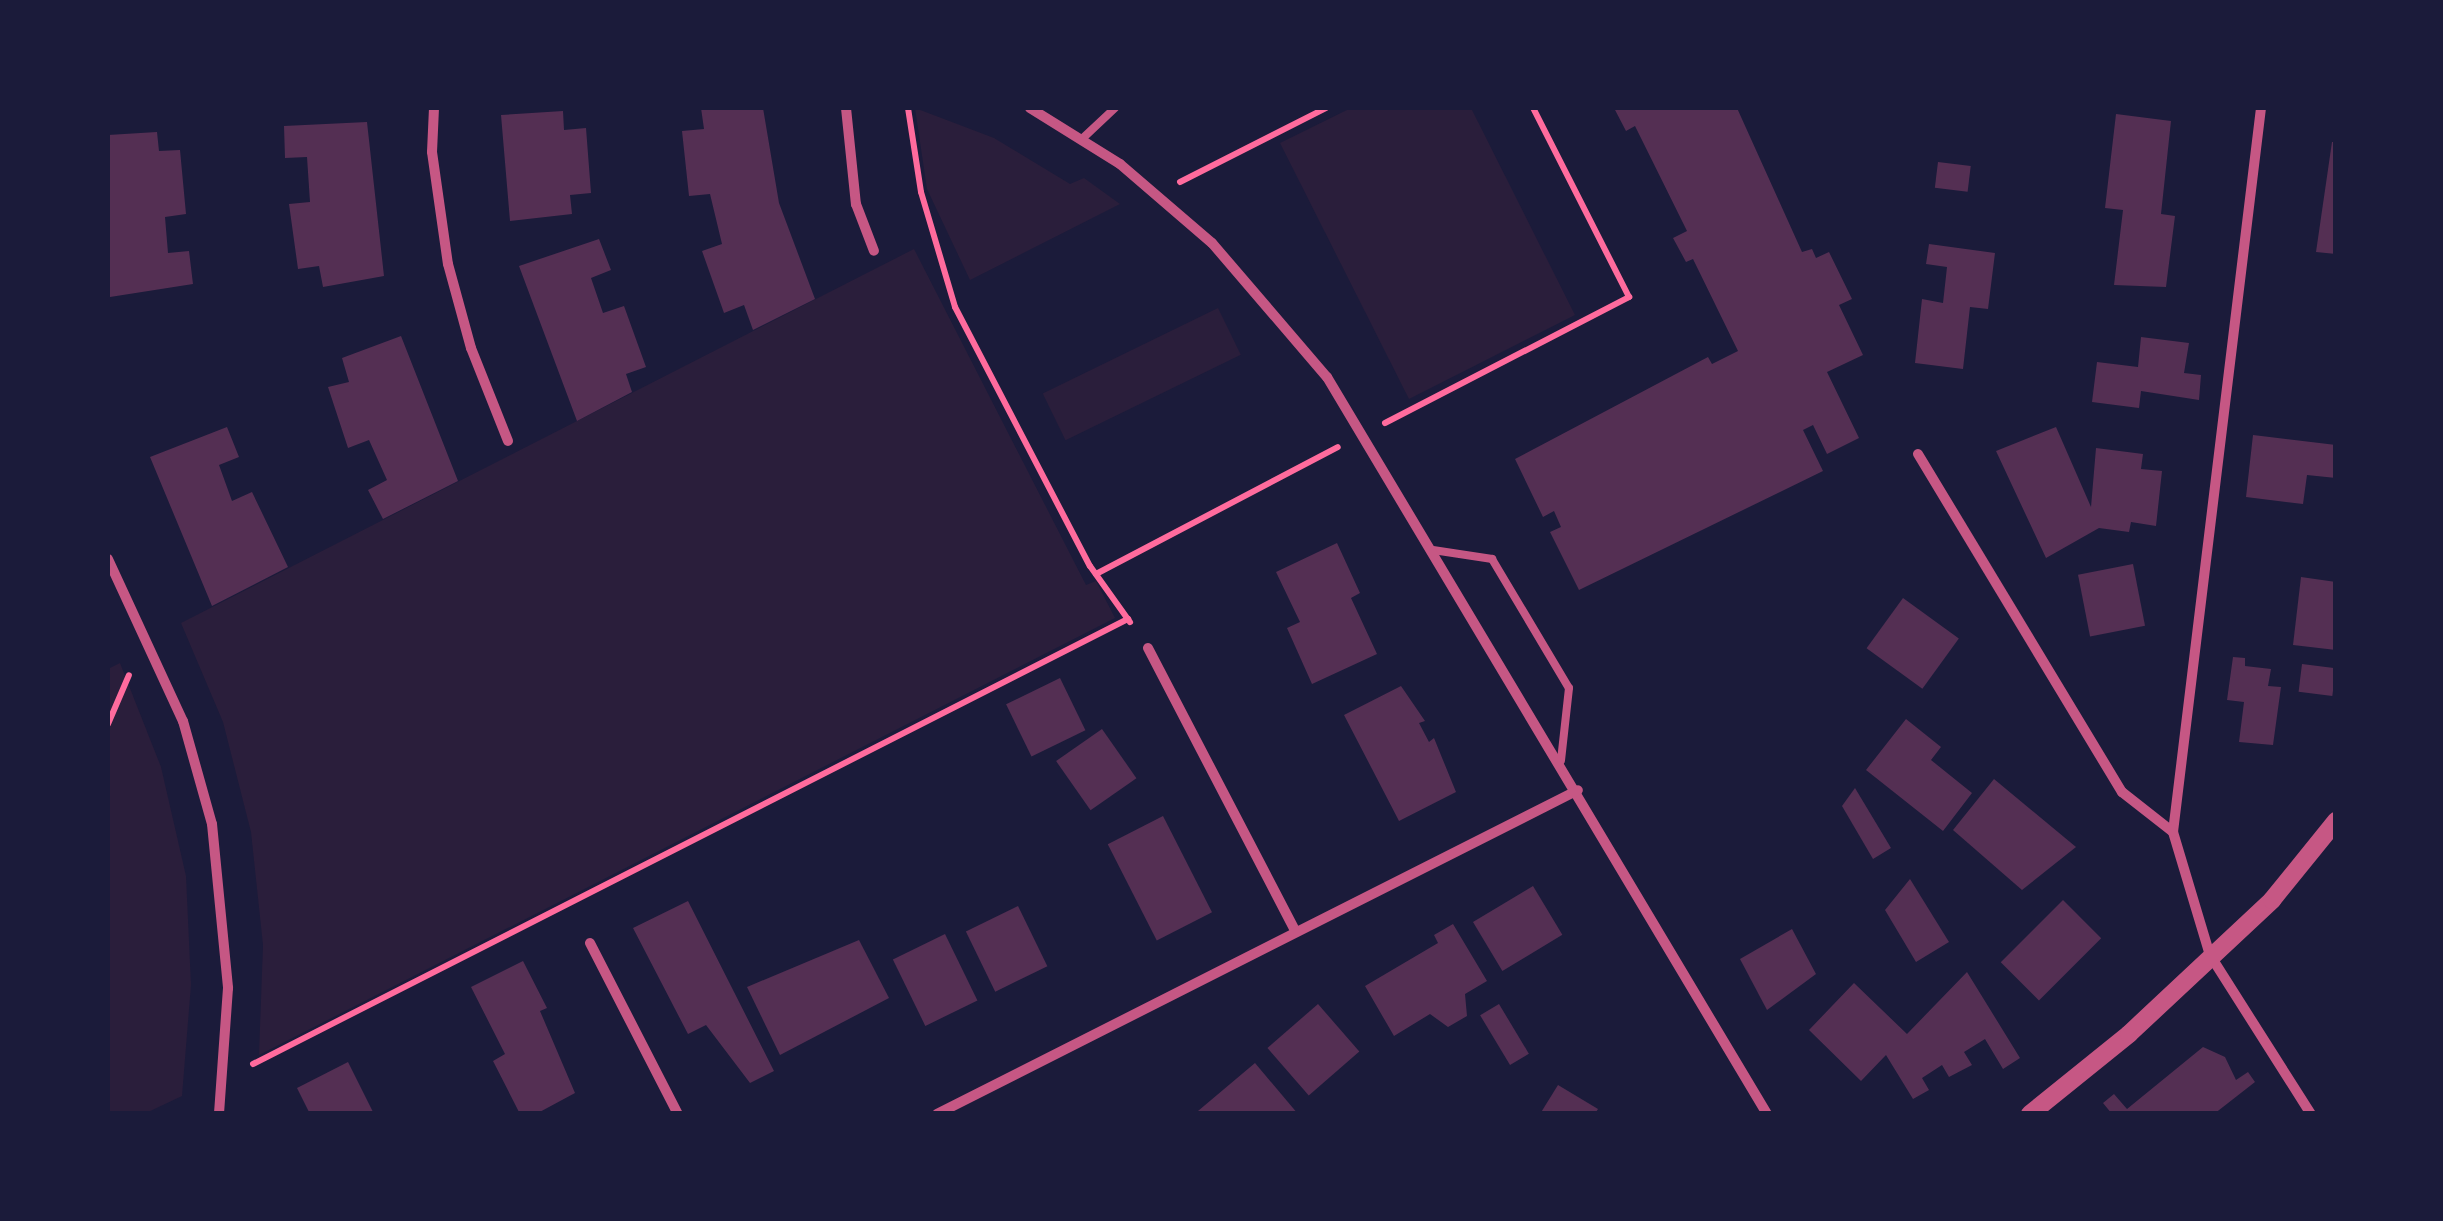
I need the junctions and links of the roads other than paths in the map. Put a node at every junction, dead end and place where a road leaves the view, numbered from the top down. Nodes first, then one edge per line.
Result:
1 (434, 108) edge
2 (846, 108) edge
3 (1030, 108) edge
4 (1115, 108) edge
5 (2261, 108) edge
6 (1083, 138) junction
7 (874, 250) dead end
8 (508, 441) dead end
9 (1918, 454) dead end
10 (1433, 550) junction
11 (108, 558) edge
12 (1148, 648) road end
13 (1561, 761) junction
14 (1578, 790) junction
15 (2336, 821) edge
16 (2174, 832) junction
17 (1296, 932) junction
18 (590, 943) dead end
19 (2210, 954) junction
20 (219, 1114) edge
21 (678, 1114) edge
22 (936, 1114) edge
23 (1767, 1114) edge
24 (2030, 1114) edge
25 (2311, 1114) edge

1 - 8 street
2 - 7 street
3 - 6 street
4 - 6 lane
5 - 16 street
6 - 10 street
9 - 16 street
10 - 13 street
10 - 13 lane
11 - 20 street
12 - 17 street
13 - 14 street
14 - 17 street
14 - 23 street
15 - 19 street
16 - 19 street
17 - 22 street
18 - 21 street
19 - 24 street
19 - 25 street

